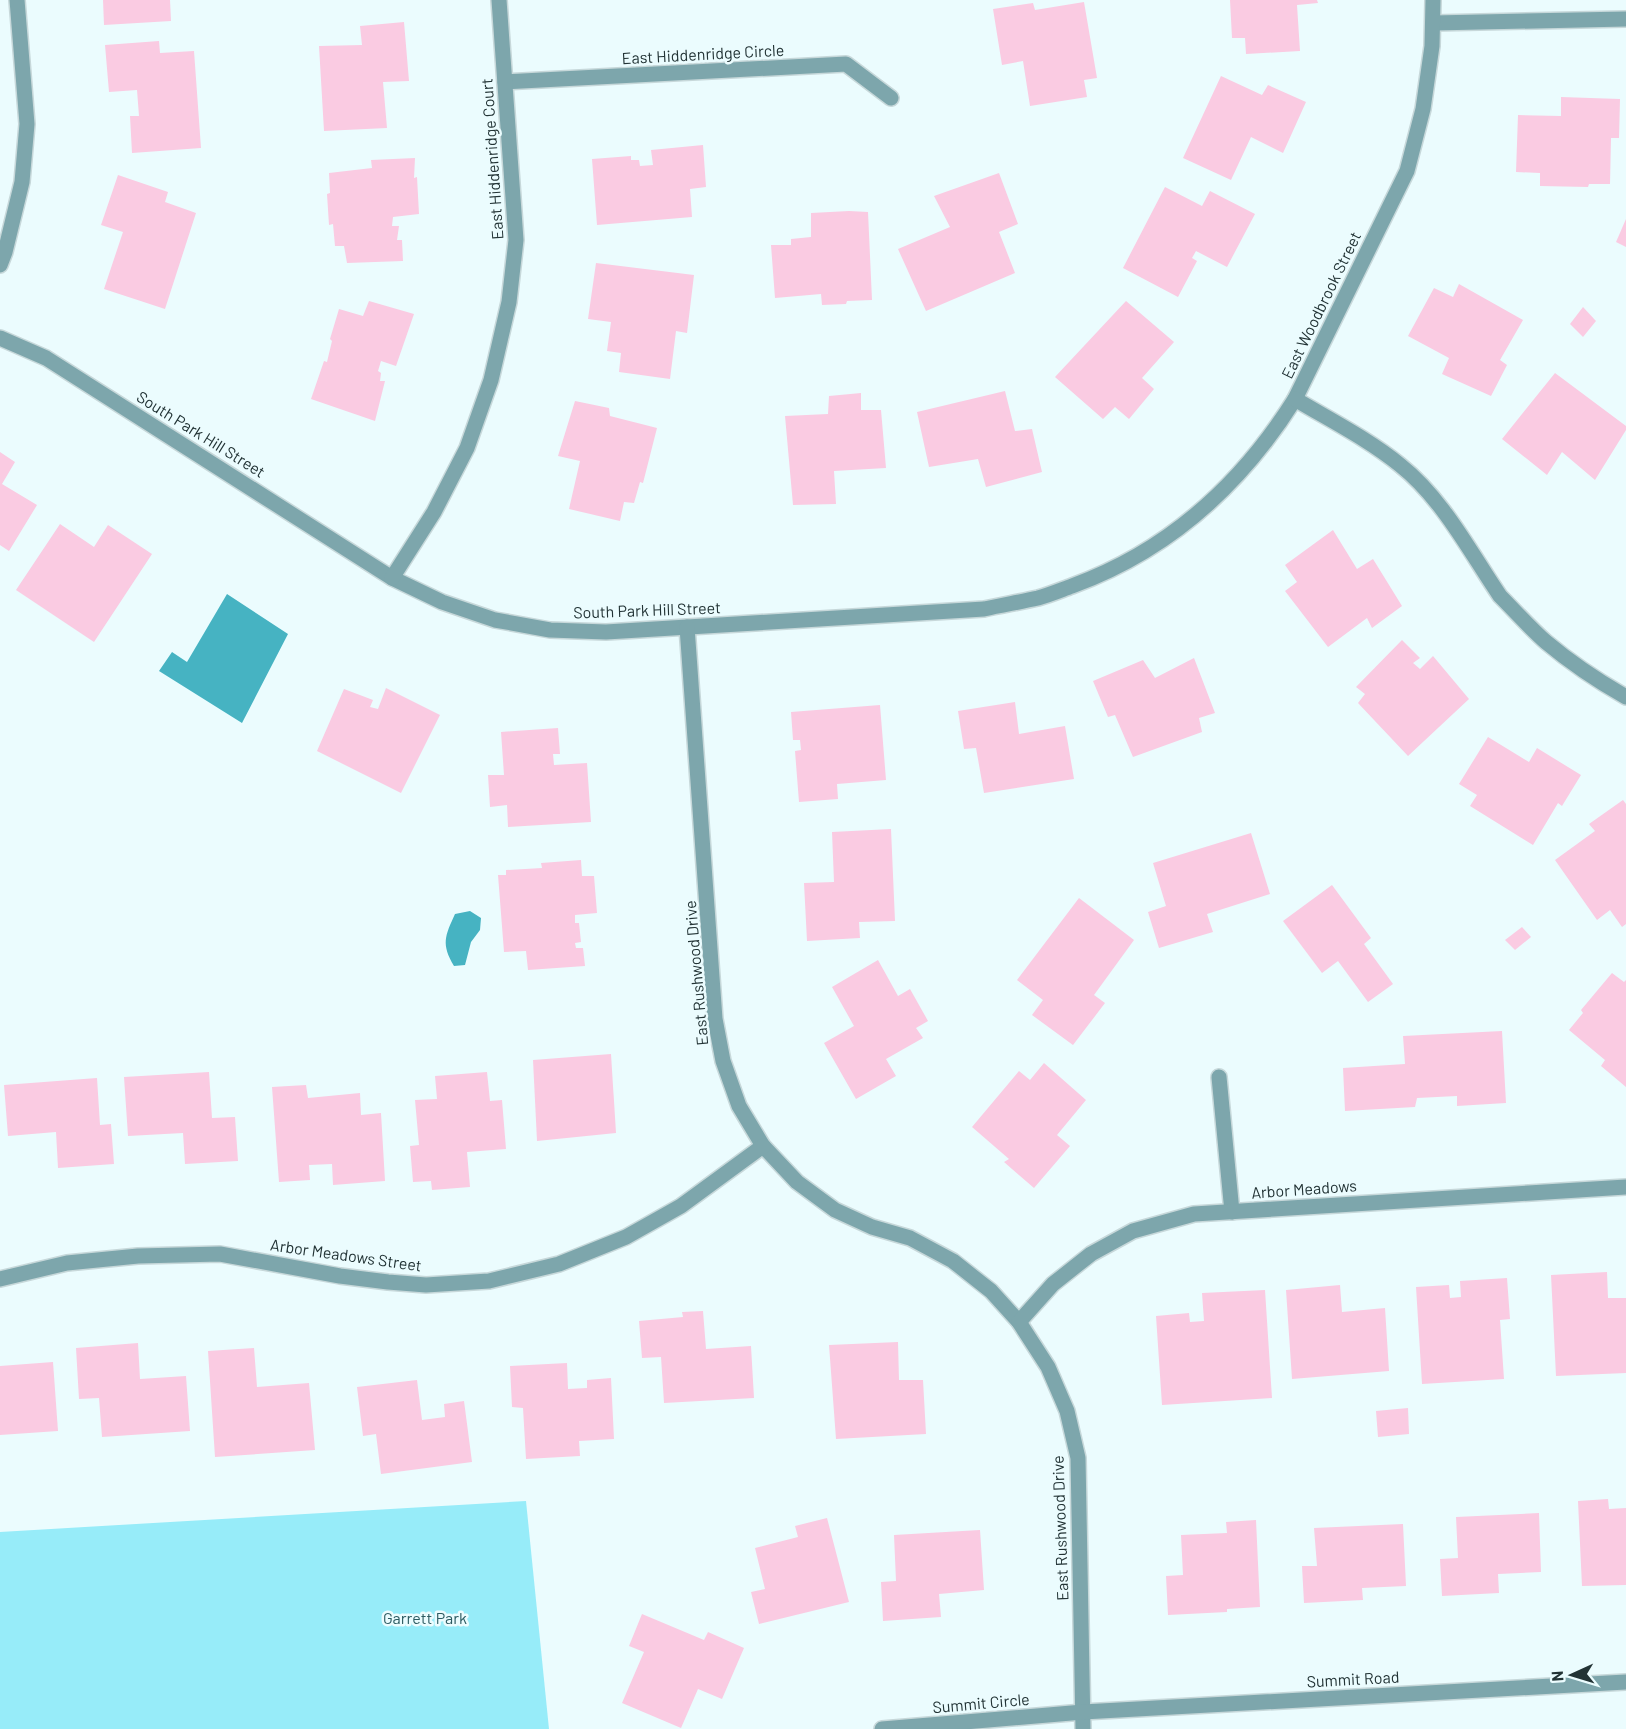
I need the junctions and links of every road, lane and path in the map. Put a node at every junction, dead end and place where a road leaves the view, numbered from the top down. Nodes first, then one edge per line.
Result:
1 (16, 0) edge
2 (499, 0) edge
3 (1433, 0) edge
4 (1626, 19) edge
5 (1434, 23) junction
6 (505, 82) junction
7 (891, 98) dead end
8 (0, 265) edge
9 (0, 338) edge
10 (1295, 399) junction
11 (392, 578) junction
12 (687, 627) junction
13 (1626, 697) edge
14 (1219, 1077) dead end
15 (763, 1146) junction
16 (1626, 1187) edge
17 (1232, 1212) junction
18 (0, 1279) edge
19 (1019, 1322) junction
20 (1626, 1682) edge
21 (1083, 1712) junction
22 (882, 1729) edge
23 (1083, 1729) edge

1 - 8 street
2 - 6 street, East Hiddenridge Court
3 - 5 street, East Woodbrook Street
4 - 5 street
5 - 10 street, East Woodbrook Street
6 - 7 street, East Hiddenridge Circle
6 - 11 street, East Hiddenridge Court
9 - 11 street, South Park Hill Street
10 - 12 street, South Park Hill Street
10 - 13 street, East Woodbrook Street
11 - 12 street, South Park Hill Street
12 - 15 street, East Rushwood Drive
14 - 17 street
15 - 18 street, Arbor Meadows Street
15 - 19 street, East Rushwood Drive
16 - 17 street, Arbor Meadows
17 - 19 street, Arbor Meadows
19 - 21 street, East Rushwood Drive
20 - 21 street, Summit Road
21 - 22 street, Summit Circle
21 - 23 street, East Rushwood Drive

